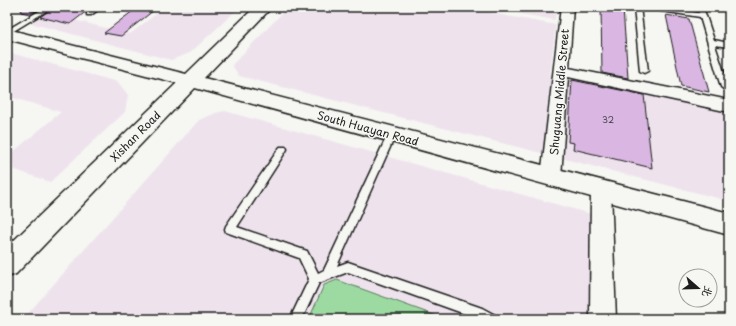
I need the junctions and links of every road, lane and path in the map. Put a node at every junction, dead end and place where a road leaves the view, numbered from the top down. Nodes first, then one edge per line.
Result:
1 (50, 7) edge
2 (99, 7) edge
3 (264, 7) edge
4 (567, 7) edge
5 (637, 7) edge
6 (649, 7) edge
7 (700, 7) edge
8 (656, 8) edge
9 (89, 14) dead end
10 (703, 16) junction
11 (7, 34) edge
12 (711, 42) junction
13 (729, 45) edge
14 (562, 71) junction
15 (644, 71) dead end
16 (190, 81) junction
17 (725, 87) dead end
18 (729, 106) edge
19 (392, 134) junction
20 (283, 149) dead end
21 (551, 177) junction
22 (601, 190) junction
23 (729, 224) edge
24 (7, 265) edge
25 (328, 274) junction
26 (315, 279) junction
27 (296, 319) edge
28 (491, 319) edge
29 (603, 319) edge

1 - 11 lane
2 - 9 lane
3 - 16 street, Xishan Road
4 - 14 street, Shuguang Middle Street
5 - 15 lane
6 - 8 lane
7 - 10 lane
8 - 10 lane
10 - 12 lane
11 - 16 street, South Huayan Road
12 - 13 lane
12 - 17 lane
14 - 18 street
14 - 21 street, Shuguang Middle Street
16 - 19 street, South Huayan Road
16 - 24 street, Xishan Road
19 - 21 street, South Huayan Road
19 - 25 lane
20 - 26 lane
21 - 22 street, South Huayan Road
22 - 23 street, South Huayan Road
22 - 29 street
25 - 26 lane
25 - 28 lane
26 - 27 lane

